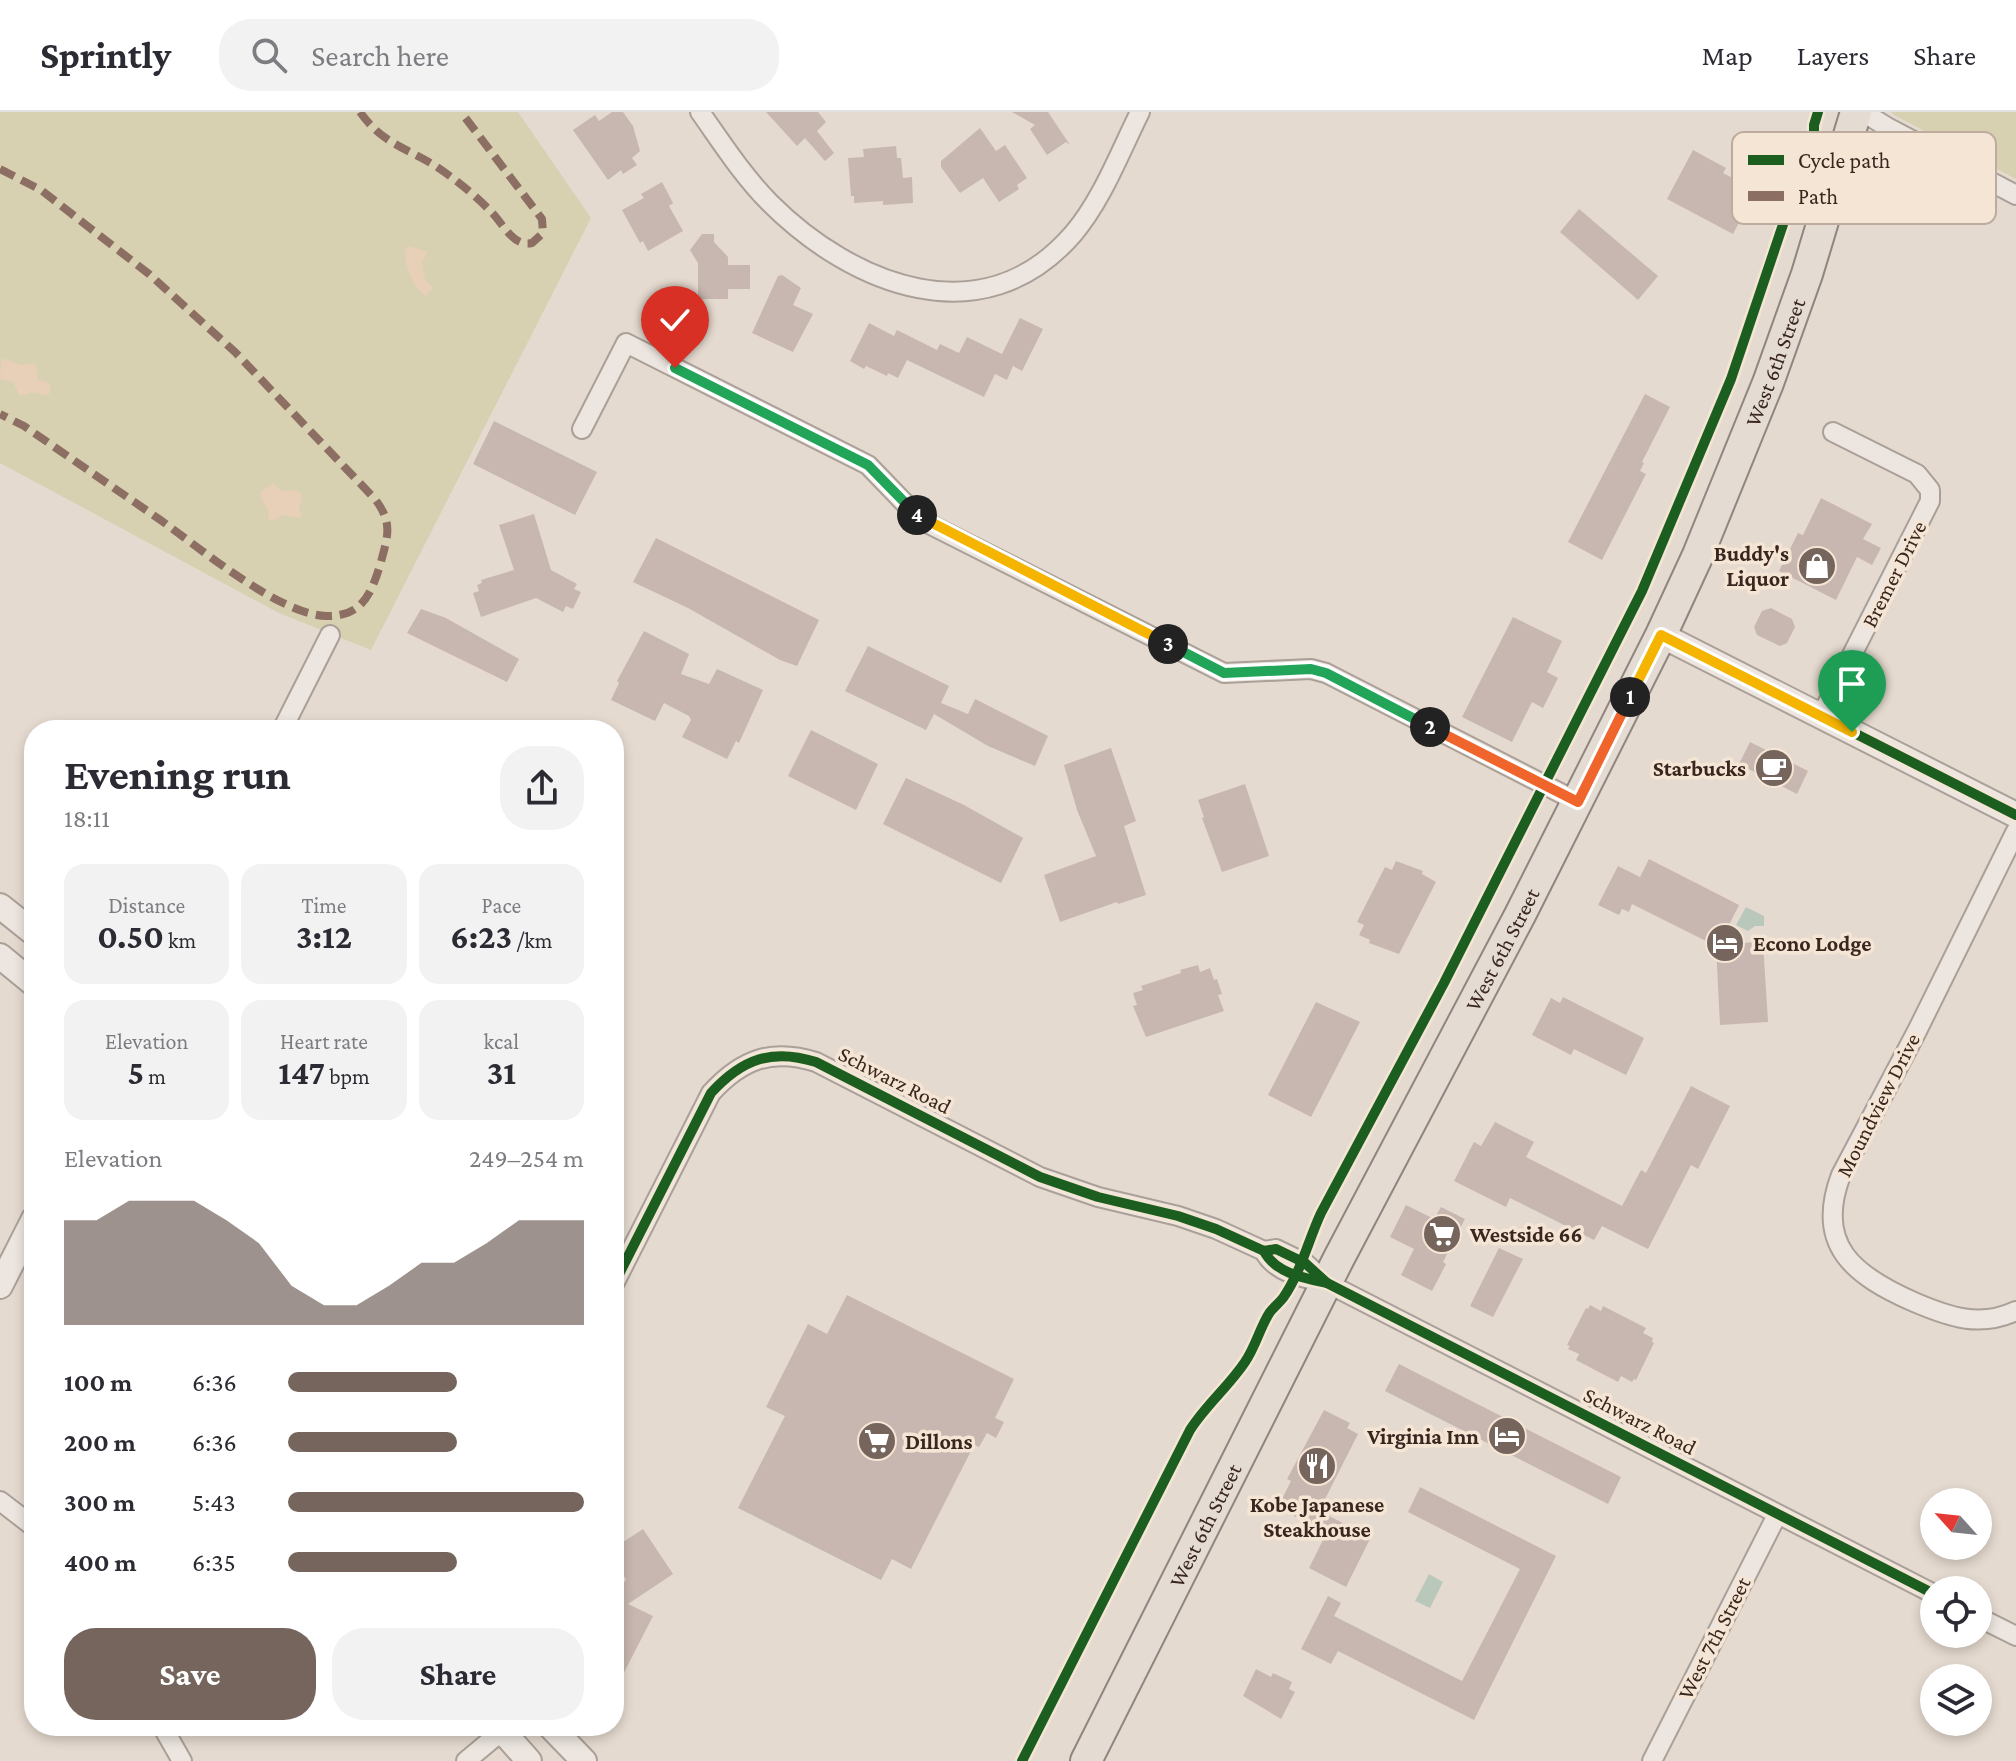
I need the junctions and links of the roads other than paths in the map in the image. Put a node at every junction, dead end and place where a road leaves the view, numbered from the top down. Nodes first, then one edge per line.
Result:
1 (700, 112) edge
2 (1140, 112) edge
3 (1856, 112) edge
4 (1863, 112) edge
5 (1850, 132) edge
6 (1896, 132) edge
7 (1996, 184) edge
8 (2016, 195) edge
9 (1822, 224) edge
10 (582, 429) dead end
11 (1833, 432) dead end
12 (330, 635) dead end
13 (1661, 635) junction
14 (1821, 716) junction
15 (287, 720) edge
16 (1578, 802) junction
17 (2016, 815) edge
18 (2016, 831) edge
19 (0, 906) edge
20 (24, 925) edge
21 (0, 956) edge
22 (24, 976) edge
23 (24, 1239) edge
24 (624, 1264) edge
25 (1327, 1283) junction
26 (0, 1286) edge
27 (2016, 1311) edge
28 (0, 1501) edge
29 (1777, 1515) junction
30 (24, 1519) edge
31 (1920, 1587) edge
32 (1992, 1624) edge
33 (2016, 1636) edge
34 (168, 1736) edge
35 (494, 1736) edge
36 (509, 1736) edge
37 (560, 1736) edge
38 (1661, 1758) edge
39 (182, 1761) edge
40 (466, 1761) edge
41 (529, 1761) edge
42 (584, 1761) edge
43 (1086, 1761) edge

1 - 2 street
3 - 5 main road, West 6th Street
4 - 6 street
7 - 8 street
9 - 13 main road, West 6th Street
10 - 16 street
11 - 14 street, Bremer Drive
12 - 15 street
13 - 14 street
13 - 16 main road, West 6th Street
14 - 17 street
16 - 25 main road, West 6th Street
18 - 27 street, Moundview Drive
19 - 20 street
21 - 22 street
23 - 26 street
24 - 25 street, Schwarz Road
25 - 29 street, Schwarz Road
25 - 43 main road, West 6th Street
28 - 30 street
29 - 31 street, Schwarz Road
29 - 38 street, West 7th Street
32 - 33 street
34 - 39 street
35 - 40 street
36 - 41 street
37 - 42 street

